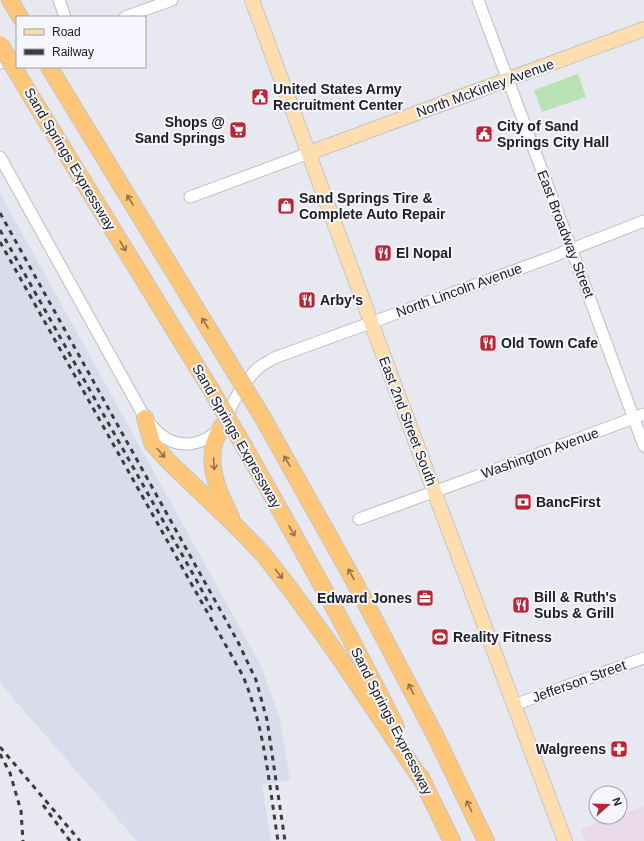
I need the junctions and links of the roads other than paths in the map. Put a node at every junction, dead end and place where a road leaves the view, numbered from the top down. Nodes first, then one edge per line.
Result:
1 (59, 0) edge
2 (172, 0) edge
3 (252, 0) edge
4 (478, 0) edge
5 (65, 16) edge
6 (128, 16) edge
7 (644, 29) edge
8 (0, 44) edge
9 (16, 57) edge
10 (0, 63) edge
11 (50, 68) edge
12 (508, 80) junction
13 (309, 153) junction
14 (0, 157) edge
15 (190, 197) dead end
16 (644, 221) edge
17 (572, 249) junction
18 (371, 322) junction
19 (639, 416) edge
20 (145, 418) junction
21 (221, 427) junction
22 (644, 446) edge
23 (435, 492) junction
24 (359, 518) dead end
25 (234, 524) junction
26 (644, 658) edge
27 (514, 705) junction
28 (424, 785) junction
29 (452, 841) edge
30 (486, 841) edge
31 (565, 841) edge

1 - 5 street
2 - 6 street
3 - 13 main road, East 2nd Street South
4 - 12 street, East Broadway Street
7 - 12 main road, North McKinley Avenue
8 -> 28 highway, Sand Springs Expressway, bridge
9 - 10 street
30 -> 11 highway, Sand Springs Expressway, bridge
12 - 13 main road, North McKinley Avenue
12 - 17 street, East Broadway Street
13 - 15 street, North McKinley Avenue
13 - 18 main road, East 2nd Street South
14 - 20 street
16 - 17 street, North Lincoln Avenue
17 - 18 street, North Lincoln Avenue
17 - 19 street, East Broadway Street
18 - 21 street, North Lincoln Avenue
18 - 23 main road, East 2nd Street South
19 - 22 street, East Broadway Street
19 - 23 street, Washington Avenue
20 - 21 street
20 -> 25 highway
21 -> 25 highway
23 - 24 street, Washington Avenue
23 - 27 main road, East 2nd Street South
25 -> 28 highway
26 - 27 street, Jefferson Street
27 - 31 main road, East 2nd Street South
28 - 29 highway, Sand Springs Expressway

